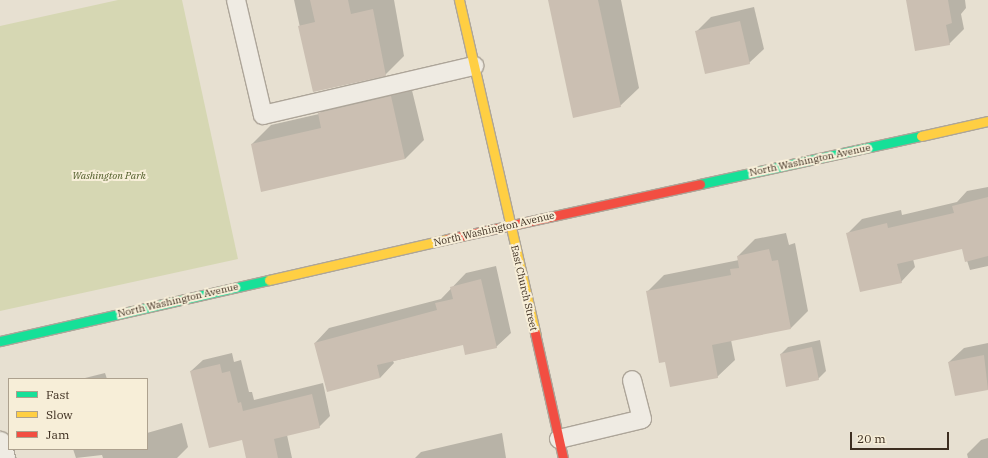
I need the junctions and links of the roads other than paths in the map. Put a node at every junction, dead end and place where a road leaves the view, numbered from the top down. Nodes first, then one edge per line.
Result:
1 (236, 0) edge
2 (459, 0) edge
3 (474, 66) junction
4 (988, 121) edge
5 (509, 225) junction
6 (0, 341) edge
7 (632, 380) dead end
8 (559, 439) junction
9 (0, 443) edge
10 (4, 458) edge
11 (563, 458) edge

1 - 3 lane
2 - 3 main road, East Church Street
3 - 5 main road, East Church Street
4 - 5 main road, North Washington Avenue
5 - 6 main road, North Washington Avenue
5 - 8 main road, East Church Street
7 - 8 lane
8 - 11 main road, East Church Street
9 - 10 street

